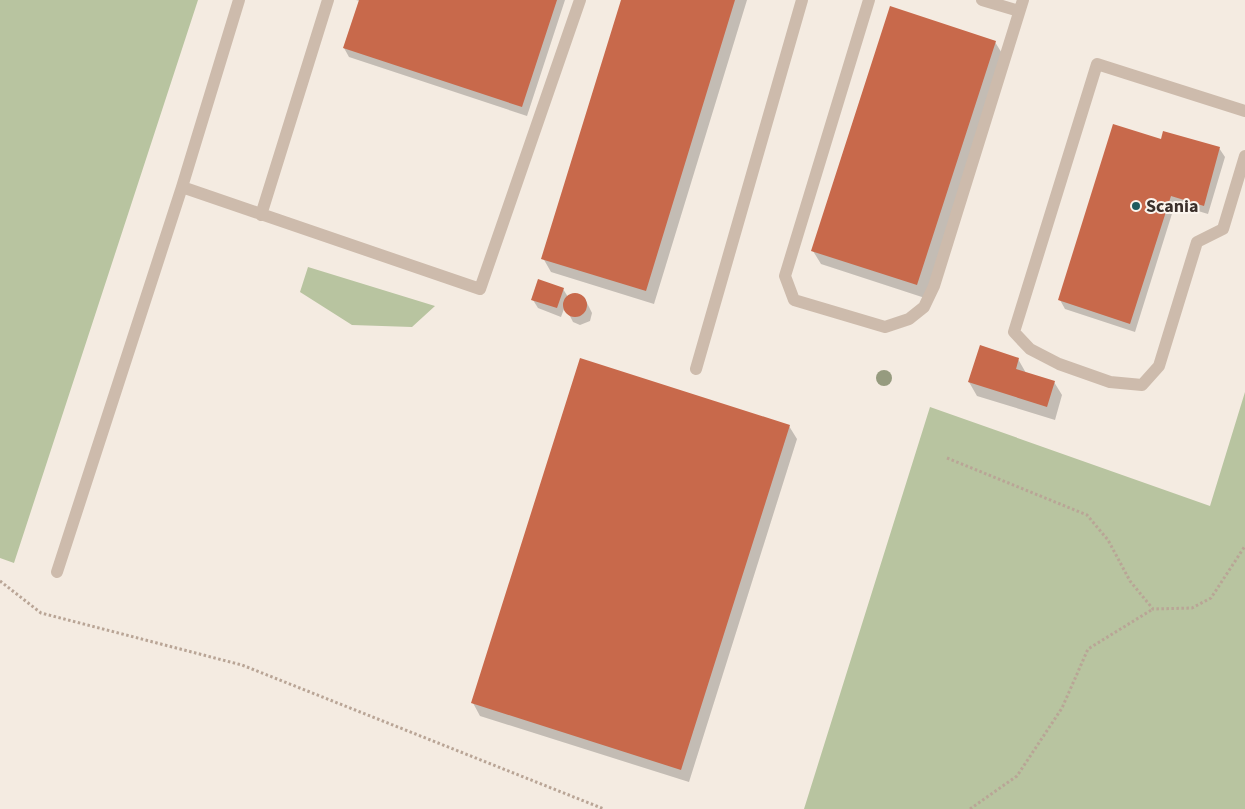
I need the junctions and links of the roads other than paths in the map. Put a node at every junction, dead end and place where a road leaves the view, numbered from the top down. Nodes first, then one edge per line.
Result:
1 (239, 0) edge
2 (328, 0) edge
3 (580, 0) edge
4 (802, 0) edge
5 (869, 0) edge
6 (982, 0) edge
7 (1021, 6) edge
8 (1245, 111) edge
9 (1245, 156) edge
10 (182, 188) junction
11 (262, 215) junction
12 (696, 369) dead end
13 (57, 572) dead end

1 - 10 lane
2 - 11 lane
3 - 11 lane
4 - 12 lane
5 - 7 lane
6 - 7 lane
8 - 9 lane
10 - 11 lane
10 - 13 lane

